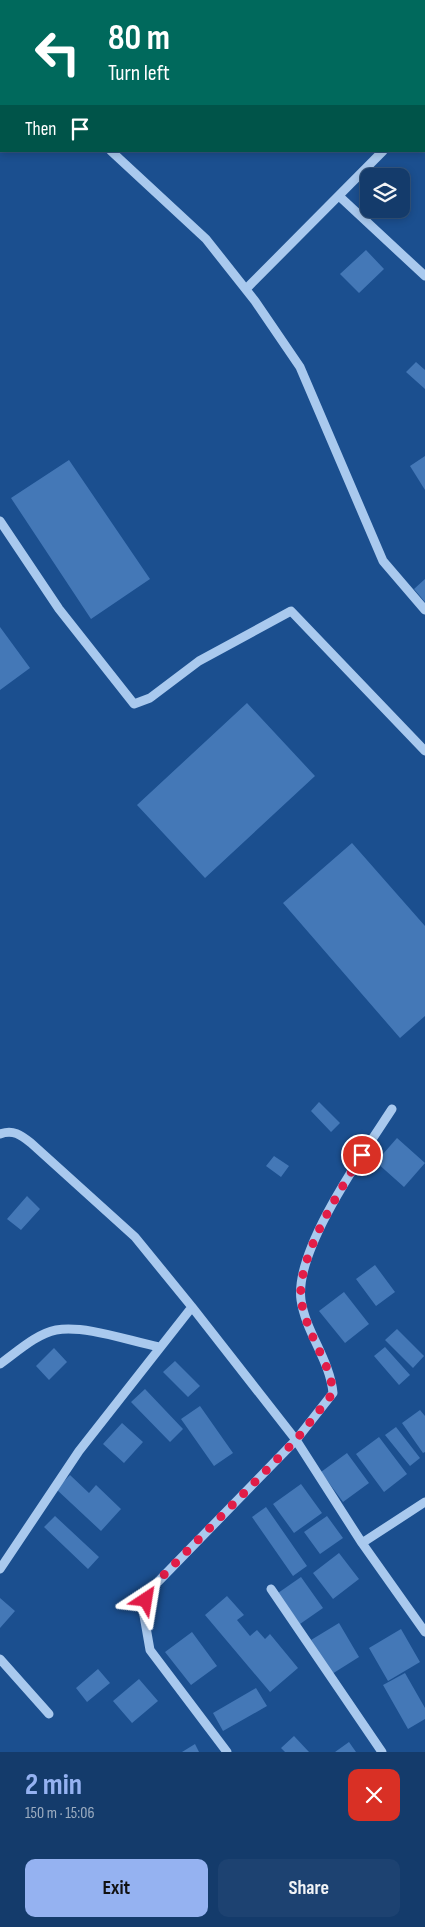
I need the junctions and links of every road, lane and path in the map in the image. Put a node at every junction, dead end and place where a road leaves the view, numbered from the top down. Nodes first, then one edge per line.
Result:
1 (112, 152) edge
2 (382, 152) edge
3 (339, 196) junction
4 (425, 276) edge
5 (246, 289) junction
6 (0, 521) edge
7 (425, 610) edge
8 (425, 751) edge
9 (392, 1109) dead end
10 (0, 1134) edge
11 (192, 1307) junction
12 (159, 1347) junction
13 (0, 1364) edge
14 (296, 1440) junction
15 (425, 1502) edge
16 (362, 1544) junction
17 (0, 1569) edge
18 (271, 1589) dead end
19 (425, 1632) edge
20 (0, 1659) edge
21 (49, 1714) dead end
22 (227, 1752) edge
23 (382, 1752) edge

1 - 5 street
2 - 3 street
3 - 4 street
3 - 5 street
5 - 7 street
6 - 8 street
9 - 14 street
10 - 11 street
11 - 12 street
11 - 14 street
12 - 13 street
12 - 17 street
14 - 16 street
14 - 22 street
15 - 16 street
16 - 19 street
18 - 23 street
20 - 21 street

